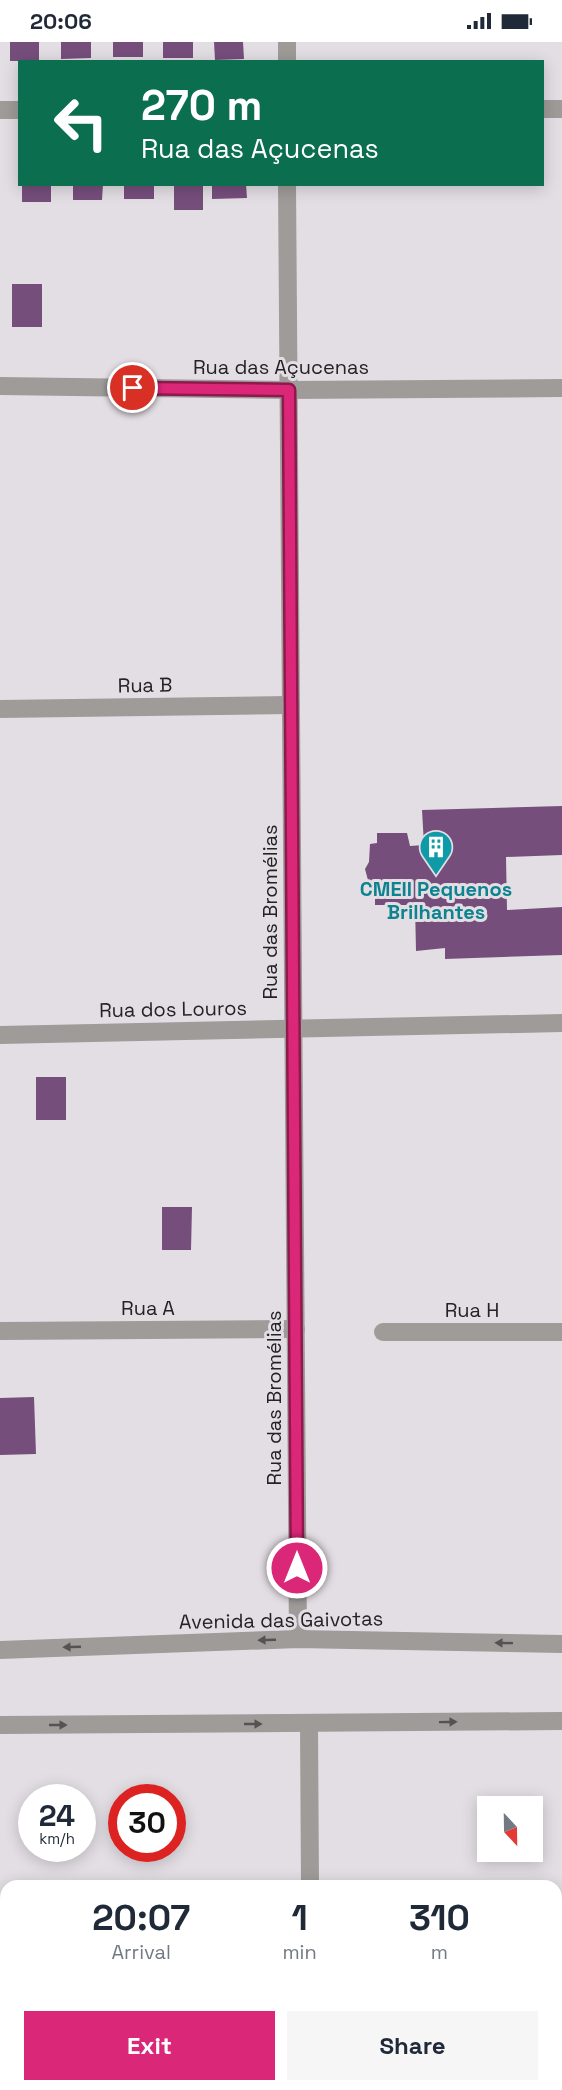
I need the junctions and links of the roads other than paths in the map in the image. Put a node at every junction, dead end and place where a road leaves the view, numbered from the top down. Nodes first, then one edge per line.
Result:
1 (286, 42) edge
2 (287, 60) edge
3 (544, 109) edge
4 (562, 109) edge
5 (0, 110) edge
6 (18, 110) edge
7 (287, 186) edge
8 (0, 386) edge
9 (562, 388) edge
10 (289, 390) junction
11 (291, 705) junction
12 (0, 709) edge
13 (562, 1023) edge
14 (294, 1030) junction
15 (0, 1035) edge
16 (296, 1329) junction
17 (0, 1331) edge
18 (383, 1332) dead end
19 (562, 1332) edge
20 (298, 1639) junction
21 (562, 1644) edge
22 (0, 1650) edge
23 (562, 1721) edge
24 (309, 1723) junction
25 (0, 1725) edge
26 (310, 1880) edge

1 - 2 street
3 - 4 street
5 - 6 street
7 - 10 street, Rua das Bromélias
8 - 10 street, Rua das Açucenas
9 - 10 street, Rua das Açucenas
10 - 11 street, Rua das Bromélias
11 - 12 street, Rua B
11 - 14 street, Rua das Bromélias
13 - 14 street, Rua dos Louros
14 - 15 street, Rua dos Louros
14 - 16 street, Rua das Bromélias
16 - 17 street, Rua A
16 - 20 street, Rua das Bromélias
18 - 19 street, Rua H
21 -> 20 street, Avenida das Gaivotas
20 -> 22 street, Avenida das Gaivotas
24 -> 23 street
25 -> 24 street
24 - 26 street

